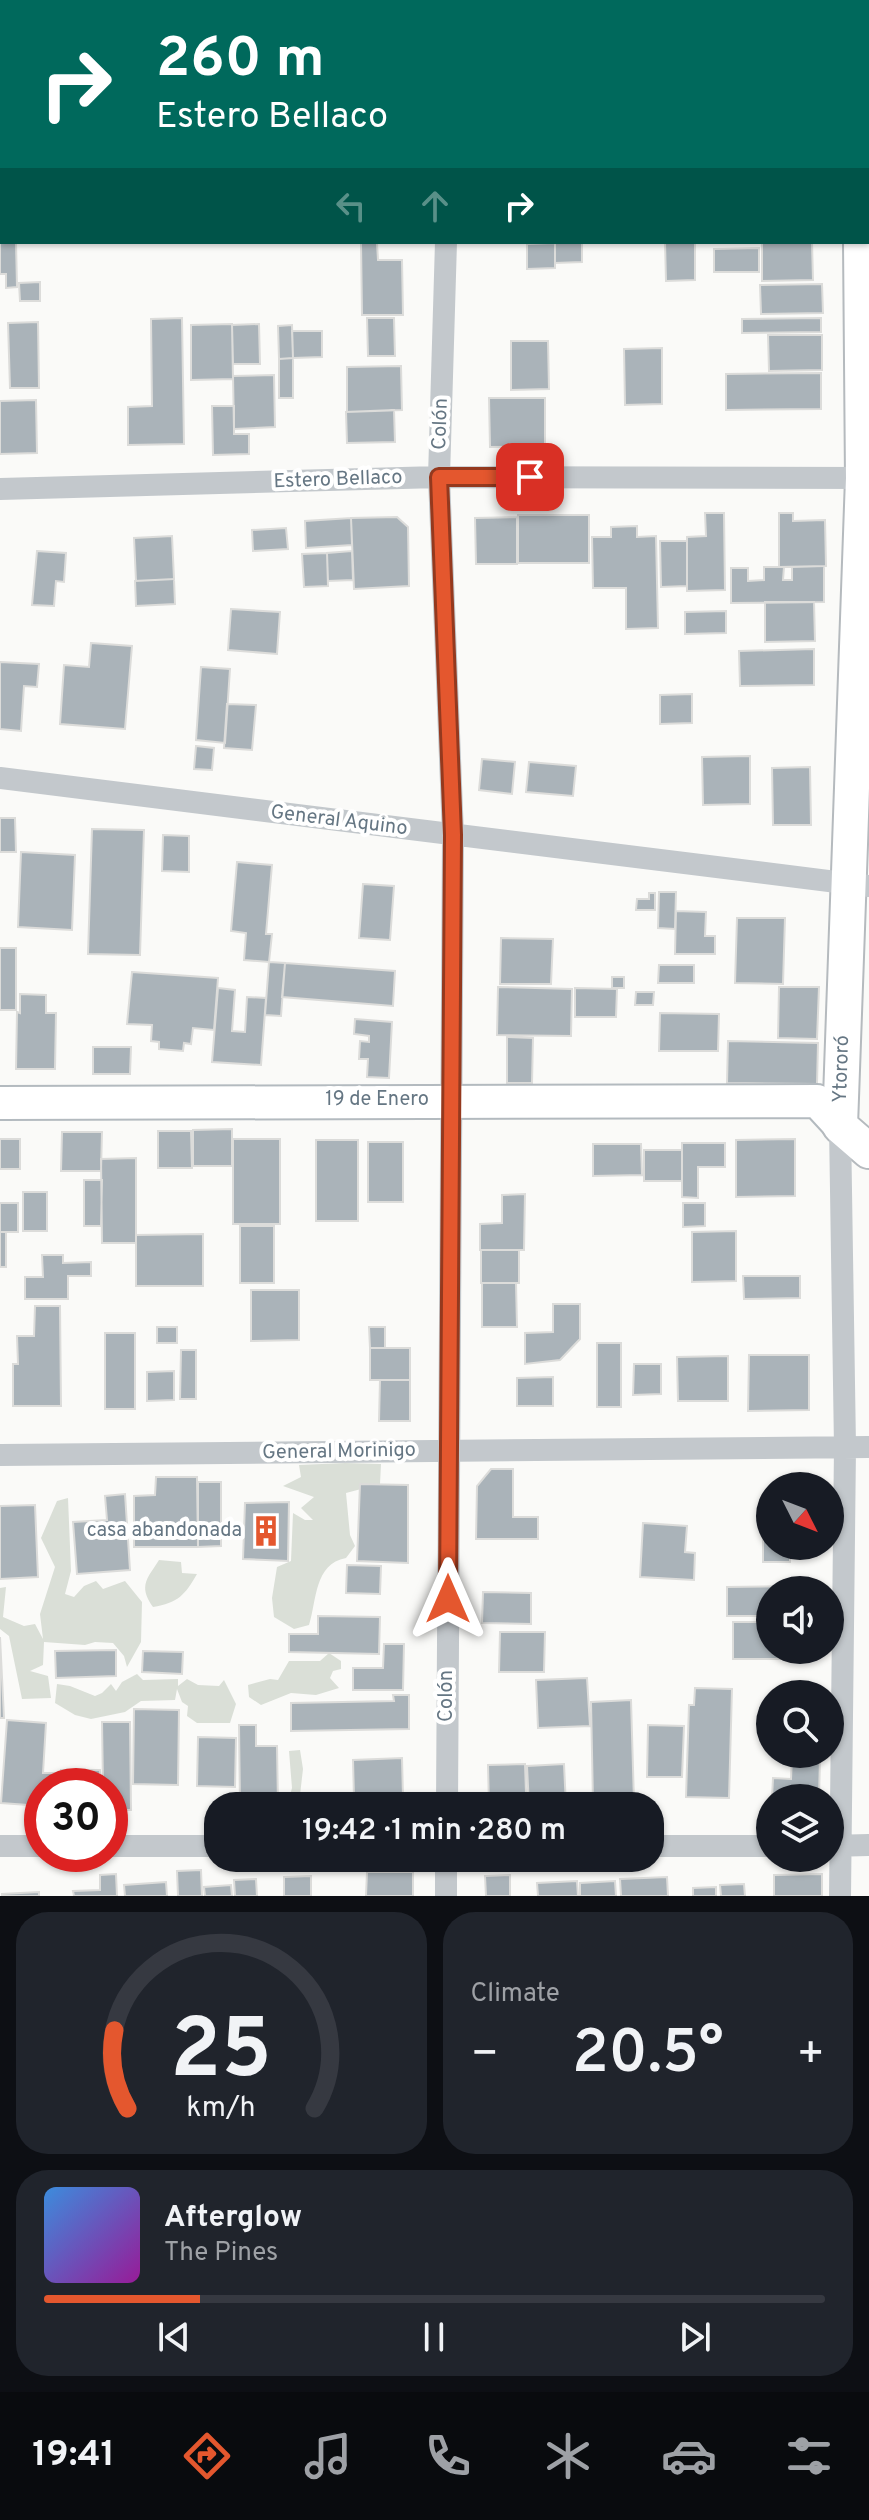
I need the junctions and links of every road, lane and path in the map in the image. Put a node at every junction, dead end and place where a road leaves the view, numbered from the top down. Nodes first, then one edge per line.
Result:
1 (446, 244) edge
2 (861, 244) edge
3 (439, 477) junction
4 (866, 478) edge
5 (0, 489) edge
6 (0, 778) edge
7 (453, 835) junction
8 (859, 885) edge
9 (450, 1100) junction
10 (0, 1103) edge
11 (840, 1126) junction
12 (869, 1151) edge
13 (845, 1447) junction
14 (869, 1447) edge
15 (449, 1450) junction
16 (0, 1455) edge
17 (837, 1784) edge
18 (447, 1792) edge
19 (869, 1845) edge
20 (0, 1846) edge
21 (24, 1846) edge
22 (128, 1846) edge
23 (204, 1846) edge
24 (664, 1846) edge
25 (756, 1846) edge
26 (844, 1846) edge
27 (446, 1872) edge
28 (838, 1872) edge
29 (446, 1896) edge
30 (840, 1896) edge

1 - 3 street, Colón
2 - 4 main road, Ytororó
3 - 4 street, Estero Bellaco
3 - 5 street, Estero Bellaco
3 - 7 street, Colón
4 - 8 main road, Ytororó
6 - 7 street, General Aquino
7 - 8 street, General Aquino
7 - 9 street, Colón
8 - 11 main road, Ytororó
9 - 10 street, 19 de Enero
9 - 11 street, 19 de Enero
9 - 15 street, Colón
11 - 12 main road
11 - 13 street, Ytororó
13 - 14 street, General Morinigo
13 - 15 street, General Morinigo
13 - 17 street, Ytororó
15 - 16 street, General Morinigo
15 - 18 street, Colón
19 - 26 street
20 - 21 street
22 - 23 street
24 - 25 street
27 - 29 street
28 - 30 street, Ytororó

